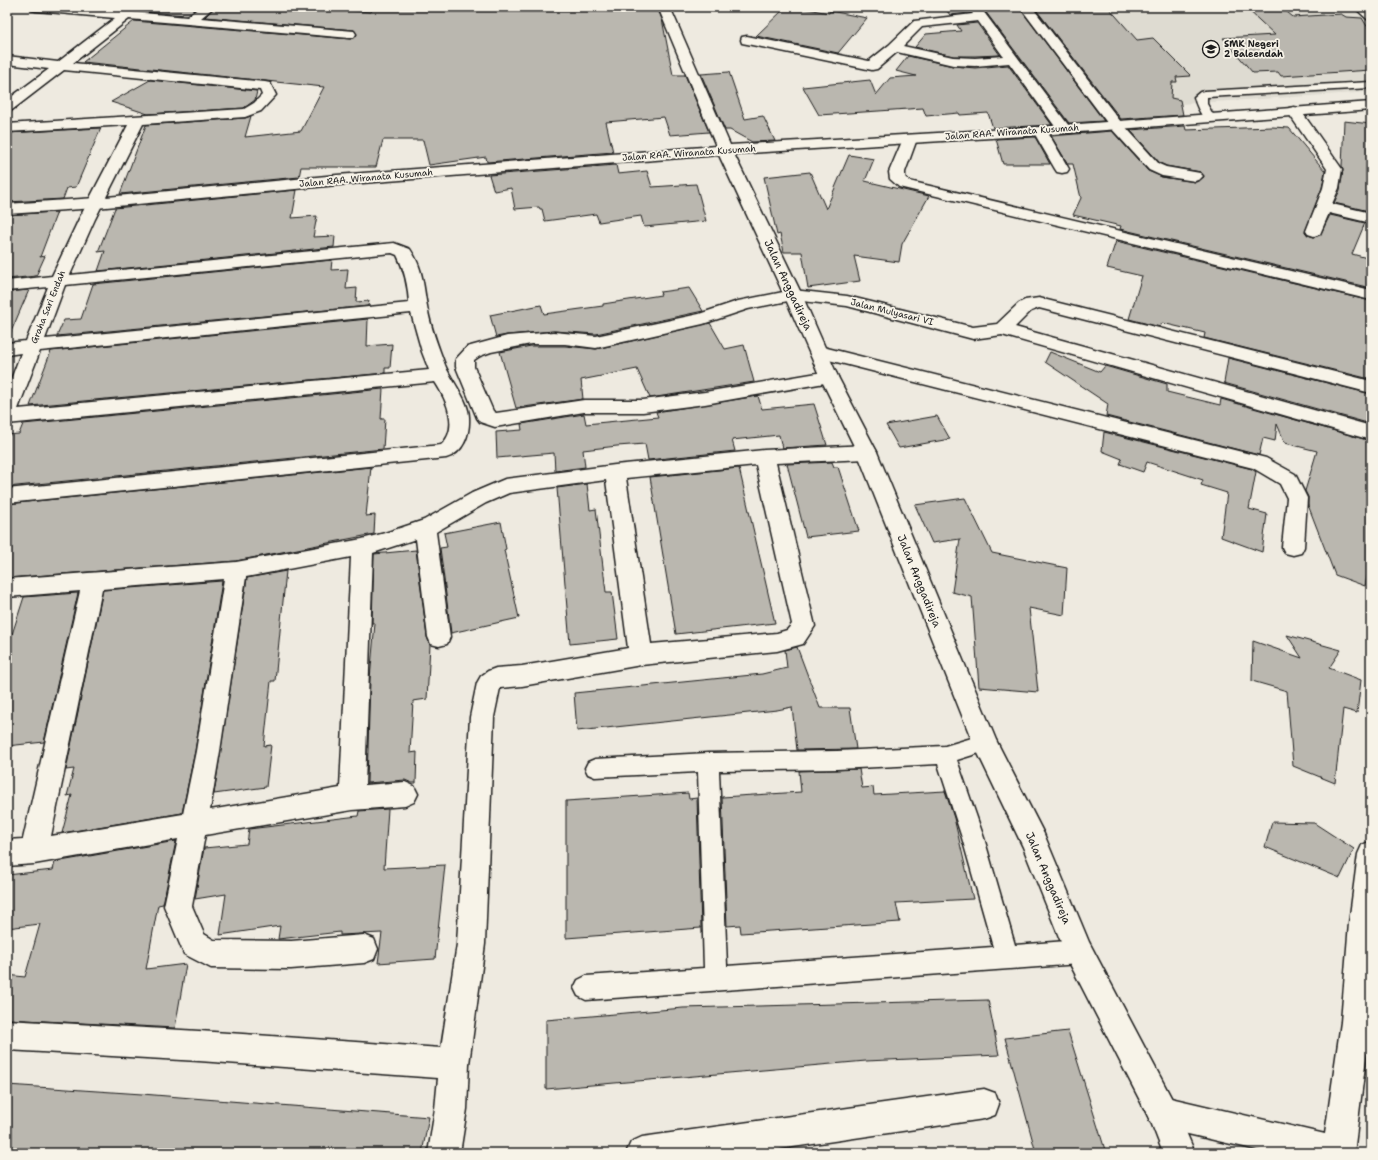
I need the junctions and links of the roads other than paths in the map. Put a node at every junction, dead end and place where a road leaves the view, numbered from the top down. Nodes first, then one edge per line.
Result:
1 (36, 7) edge
2 (208, 7) edge
3 (664, 7) edge
4 (1026, 7) edge
5 (1359, 7) edge
6 (977, 12) edge
7 (126, 15) junction
8 (1371, 17) edge
9 (190, 21) junction
10 (350, 34) dead end
11 (747, 40) dead end
12 (894, 48) junction
13 (1011, 59) junction
14 (7, 60) edge
15 (61, 66) junction
16 (1371, 85) edge
17 (1371, 106) edge
18 (7, 107) edge
19 (1294, 111) junction
20 (1209, 118) junction
21 (138, 120) junction
22 (1116, 125) junction
23 (7, 128) edge
24 (1064, 128) junction
25 (1040, 131) junction
26 (910, 139) junction
27 (726, 150) junction
28 (1062, 169) dead end
29 (1195, 176) dead end
30 (96, 203) junction
31 (1324, 207) junction
32 (7, 209) edge
33 (1371, 218) edge
34 (1314, 231) dead end
35 (58, 282) junction
36 (7, 286) edge
37 (793, 295) junction
38 (1371, 295) edge
39 (418, 308) junction
40 (996, 330) junction
41 (32, 347) junction
42 (7, 349) edge
43 (819, 352) junction
44 (440, 375) junction
45 (829, 377) junction
46 (1371, 387) edge
47 (7, 414) edge
48 (7, 417) edge
49 (1371, 433) edge
50 (867, 452) junction
51 (764, 457) junction
52 (615, 472) junction
53 (7, 496) edge
54 (425, 528) junction
55 (362, 547) junction
56 (1293, 547) dead end
57 (236, 570) junction
58 (93, 581) junction
59 (7, 588) edge
60 (439, 637) dead end
61 (641, 655) junction
62 (985, 744) junction
63 (945, 755) junction
64 (708, 762) junction
65 (594, 768) dead end
66 (405, 794) dead end
67 (352, 798) junction
68 (193, 825) junction
69 (34, 851) junction
70 (7, 853) edge
71 (1371, 854) edge
72 (364, 949) dead end
73 (1079, 952) junction
74 (1007, 956) junction
75 (716, 979) junction
76 (586, 988) dead end
77 (7, 1035) edge
78 (454, 1064) junction
79 (984, 1104) dead end
80 (1162, 1112) junction
81 (444, 1153) edge
82 (642, 1153) edge
83 (1179, 1153) edge
84 (1338, 1153) edge

1 - 7 street
2 - 9 street
3 - 27 street, Jalan Anggadireja
4 - 22 street
5 - 8 lane
6 - 12 street
6 - 13 street
7 - 9 street
7 - 15 street
9 - 10 street
11 - 12 street
12 - 13 street
13 - 24 street
14 - 15 street
15 - 18 street
15 - 21 street
16 - 20 lane
17 - 19 street, Jalan RAA. Wiranata Kusumah
19 - 20 street, Jalan RAA. Wiranata Kusumah
19 - 31 street
20 - 22 street, Jalan RAA. Wiranata Kusumah
21 - 23 street
21 - 30 street, Graha Sari Endah
22 - 24 street, Jalan RAA. Wiranata Kusumah
22 - 29 street
24 - 25 street, Jalan RAA. Wiranata Kusumah
25 - 26 street, Jalan RAA. Wiranata Kusumah
25 - 28 street
26 - 27 street, Jalan RAA. Wiranata Kusumah
26 - 38 street
27 - 30 street, Jalan RAA. Wiranata Kusumah
27 - 37 street, Jalan Anggadireja
30 - 32 street, Jalan RAA. Wiranata Kusumah
30 - 35 street, Graha Sari Endah
31 - 33 street
31 - 34 street
35 - 36 street
35 - 39 street
35 - 41 street, Graha Sari Endah
37 - 40 street, Jalan Mulyasari VI
37 - 43 street, Jalan Anggadireja
37 - 45 street, Jalan Mulyasari VI
39 - 41 street
39 - 44 street
40 - 46 street
40 - 49 street, Jalan Mulyasari VI
41 - 42 street
41 - 47 street, Graha Sari Endah
43 - 45 street, Jalan Anggadireja
43 - 56 street
44 - 48 street
44 - 53 street
45 - 50 street, Jalan Anggadireja
50 - 51 street
50 - 62 street, Jalan Anggadireja
51 - 52 street
51 - 61 street
52 - 54 street
52 - 61 street
54 - 55 street
54 - 60 street
55 - 57 street
55 - 67 street
57 - 58 street
57 - 68 street
58 - 59 street
58 - 69 street
61 - 78 street
62 - 63 lane
62 - 73 street, Jalan Anggadireja
63 - 64 lane
63 - 74 lane
64 - 65 lane
64 - 75 lane
66 - 67 street
67 - 68 street
68 - 69 street
68 - 72 street
69 - 70 street
71 - 84 street
73 - 74 lane
73 - 80 street, Jalan Anggadireja
74 - 75 lane
75 - 76 lane
77 - 78 street
78 - 81 street
79 - 82 street
80 - 83 street, Jalan Anggadireja
80 - 84 street

